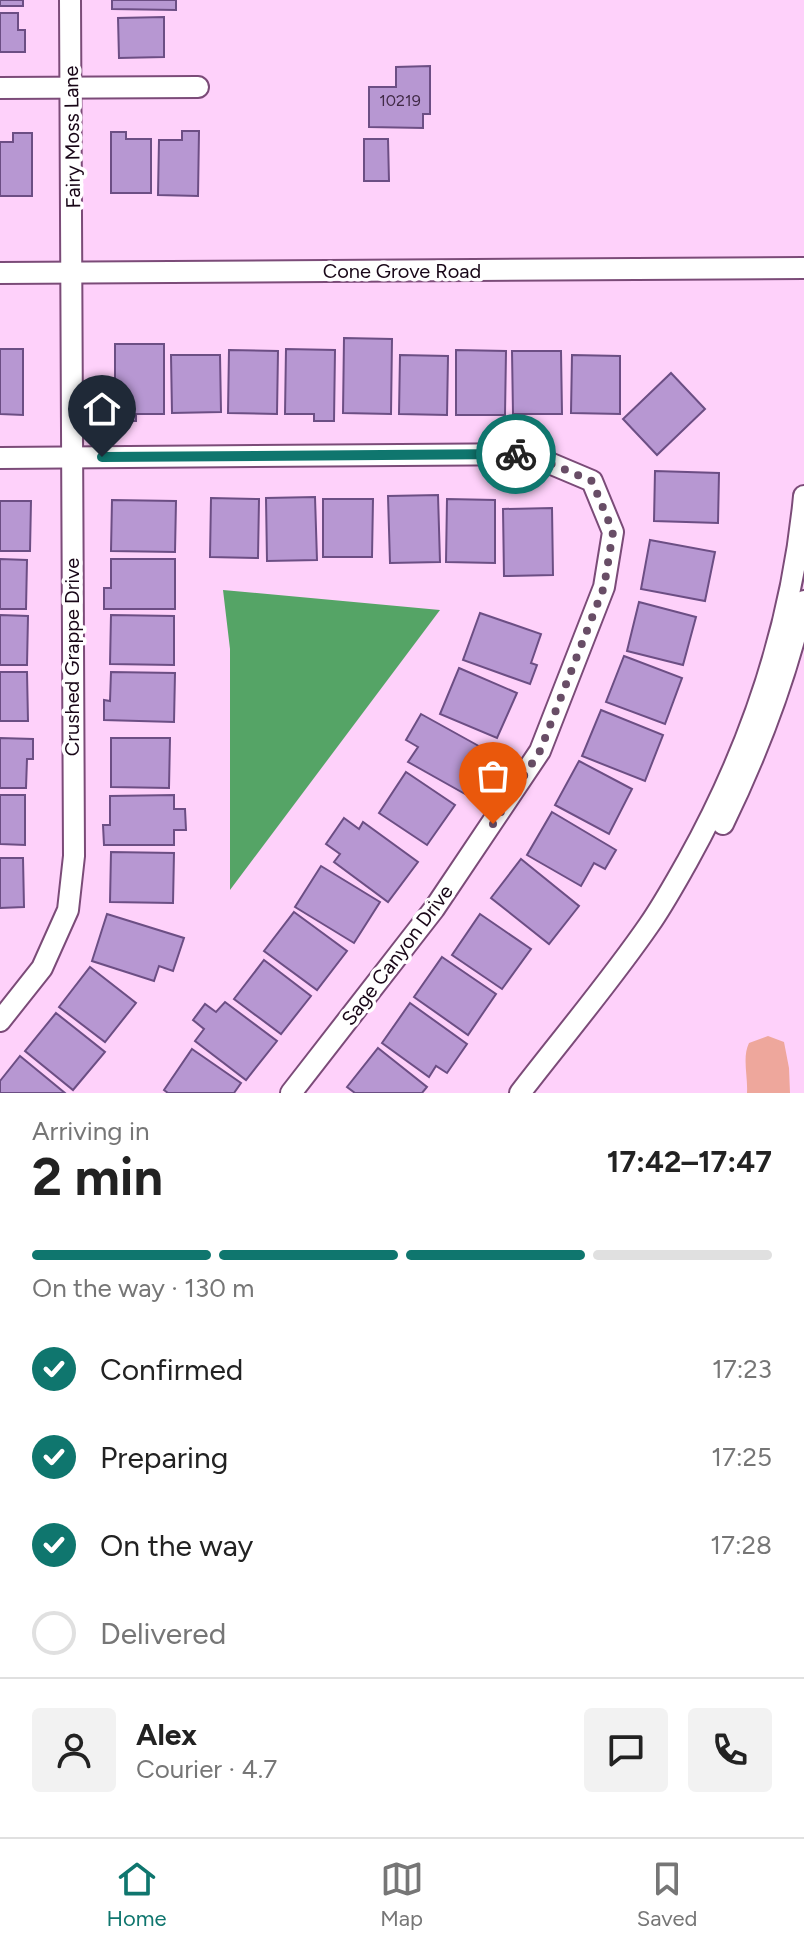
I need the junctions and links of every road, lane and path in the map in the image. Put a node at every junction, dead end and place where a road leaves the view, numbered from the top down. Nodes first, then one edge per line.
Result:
1 (70, 0) edge
2 (71, 87) junction
3 (198, 87) dead end
4 (0, 88) edge
5 (804, 268) edge
6 (0, 273) edge
7 (73, 274) junction
8 (71, 457) junction
9 (0, 458) edge
10 (804, 496) edge
11 (804, 601) edge
12 (0, 1021) edge
13 (291, 1093) edge
14 (520, 1093) edge
15 (536, 1093) edge

1 - 2 street, Fairy Moss Lane
2 - 3 street
2 - 4 street
2 - 7 street, Fairy Moss Lane
5 - 7 street, Cone Grove Road
6 - 7 street, Cone Grove Road
7 - 8 street, Crushed Grappe Drive
8 - 9 street, Sage Canyon Drive
8 - 12 street, Crushed Grappe Drive
8 - 13 street, Sage Canyon Drive
10 - 14 street
11 - 15 street

